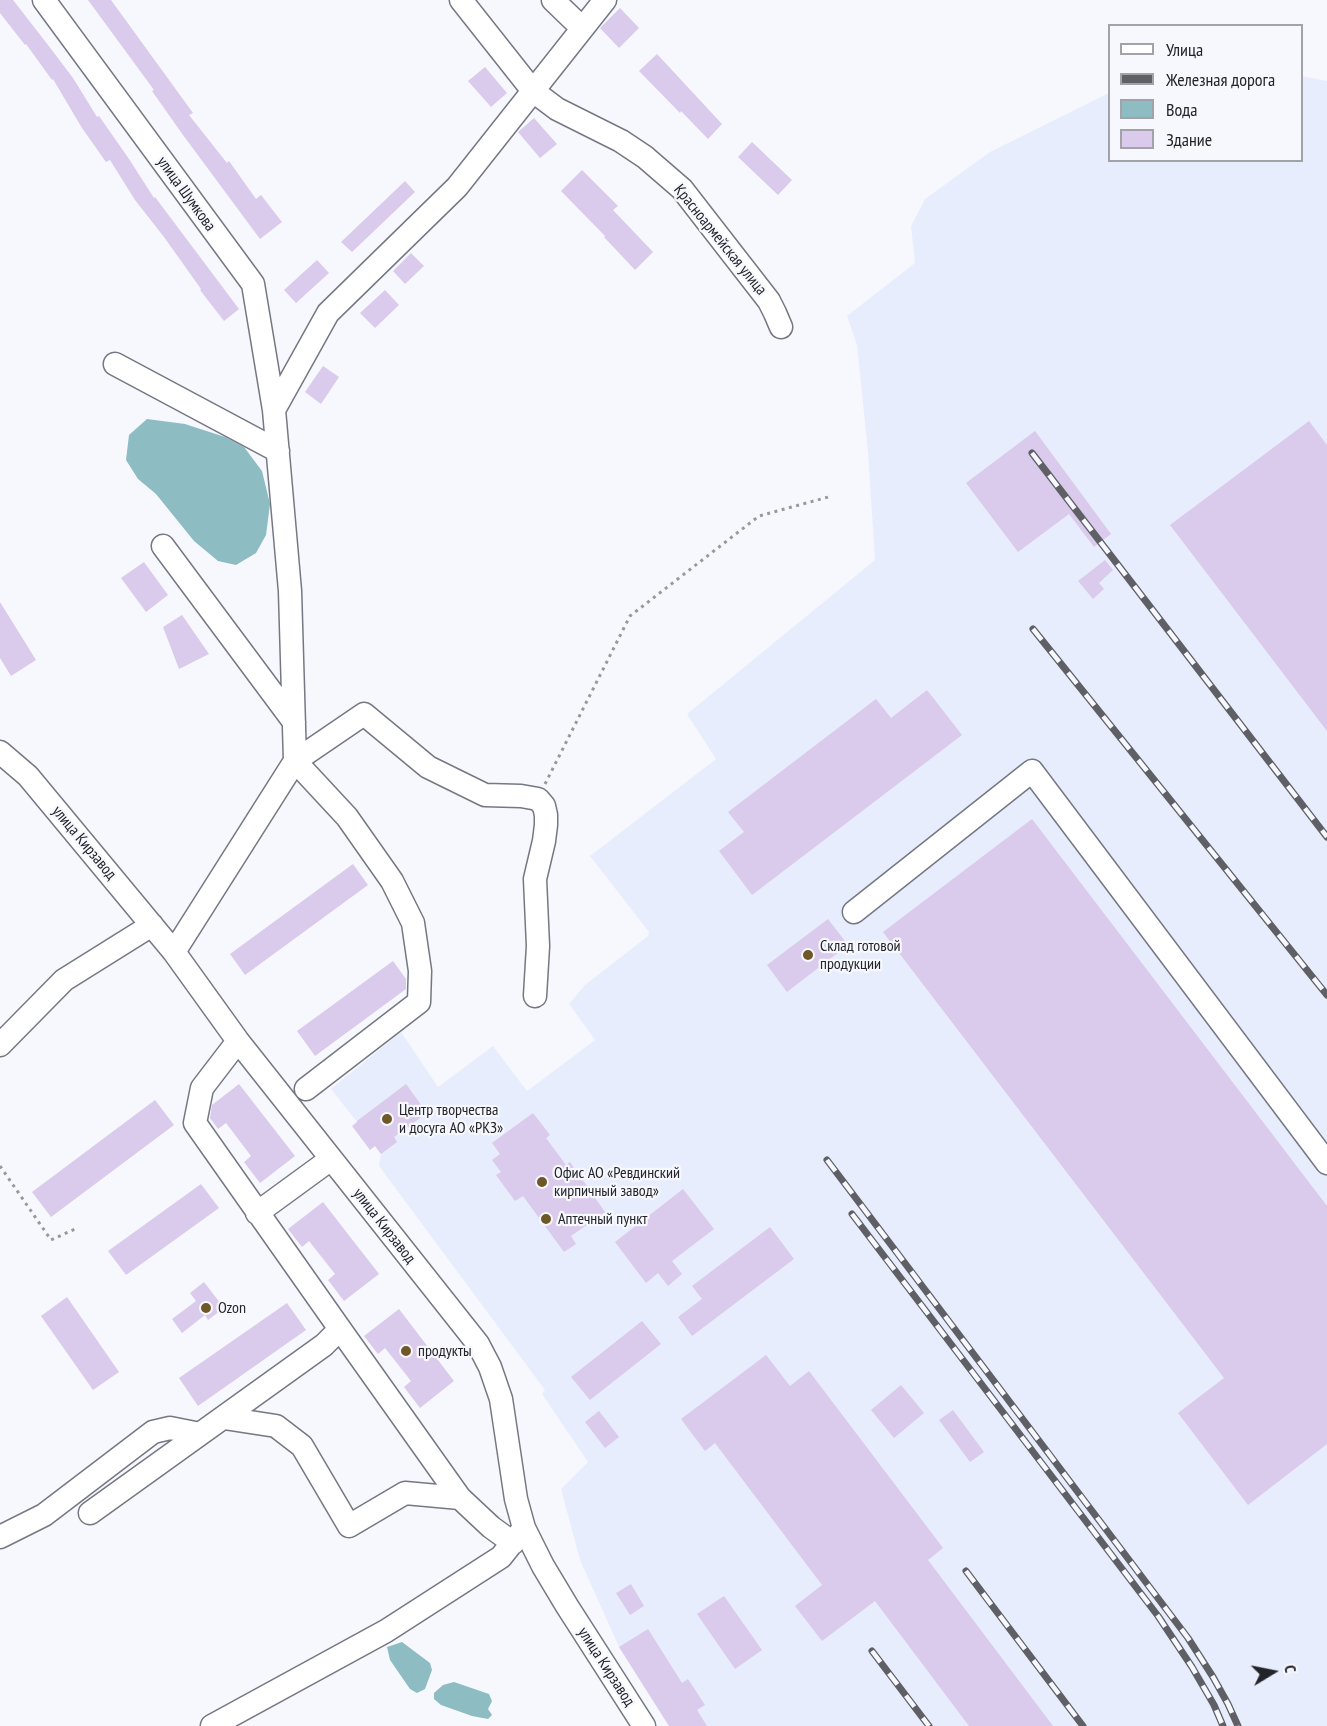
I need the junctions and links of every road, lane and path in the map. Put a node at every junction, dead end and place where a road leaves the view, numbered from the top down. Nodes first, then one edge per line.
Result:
1 (44, 0) edge
2 (461, 0) edge
3 (553, 0) edge
4 (605, 0) edge
5 (582, 28) junction
6 (533, 92) junction
7 (781, 327) dead end
8 (115, 364) dead end
9 (274, 410) junction
10 (278, 451) junction
11 (832, 496) dead end
12 (164, 546) dead end
13 (294, 722) junction
14 (0, 752) edge
15 (295, 761) junction
16 (538, 800) junction
17 (854, 912) dead end
18 (152, 925) junction
19 (174, 952) junction
20 (535, 996) dead end
21 (238, 1041) junction
22 (0, 1045) edge
23 (306, 1089) dead end
24 (331, 1159) junction
25 (1327, 1162) edge
26 (0, 1166) edge
27 (257, 1214) junction
28 (75, 1229) dead end
29 (340, 1329) junction
30 (224, 1418) junction
31 (200, 1434) junction
32 (460, 1498) junction
33 (90, 1513) dead end
34 (519, 1535) junction
35 (0, 1537) edge
36 (212, 1726) edge
37 (644, 1726) edge

1 - 9 street, улица Шумкова
2 - 6 street, Красноармейская улица
3 - 5 street
4 - 5 street
5 - 6 street
6 - 7 street, Красноармейская улица
6 - 9 street
8 - 10 street
9 - 10 street, улица Шумкова
10 - 13 street, улица Шумкова
11 - 16 path
12 - 13 street
13 - 15 street, улица Шумкова
14 - 18 street, улица Кирзавод
15 - 16 street
15 - 19 street
15 - 23 street
16 - 20 street
17 - 25 street
18 - 19 street, улица Кирзавод
18 - 22 street
19 - 21 street, улица Кирзавод
21 - 24 street, улица Кирзавод
21 - 27 street
24 - 27 street
24 - 34 street, улица Кирзавод
26 - 28 path
27 - 29 street
29 - 30 street
29 - 32 street
30 - 31 street
30 - 32 street
31 - 33 street
31 - 35 street
32 - 34 street
34 - 36 street
34 - 37 street, улица Кирзавод

